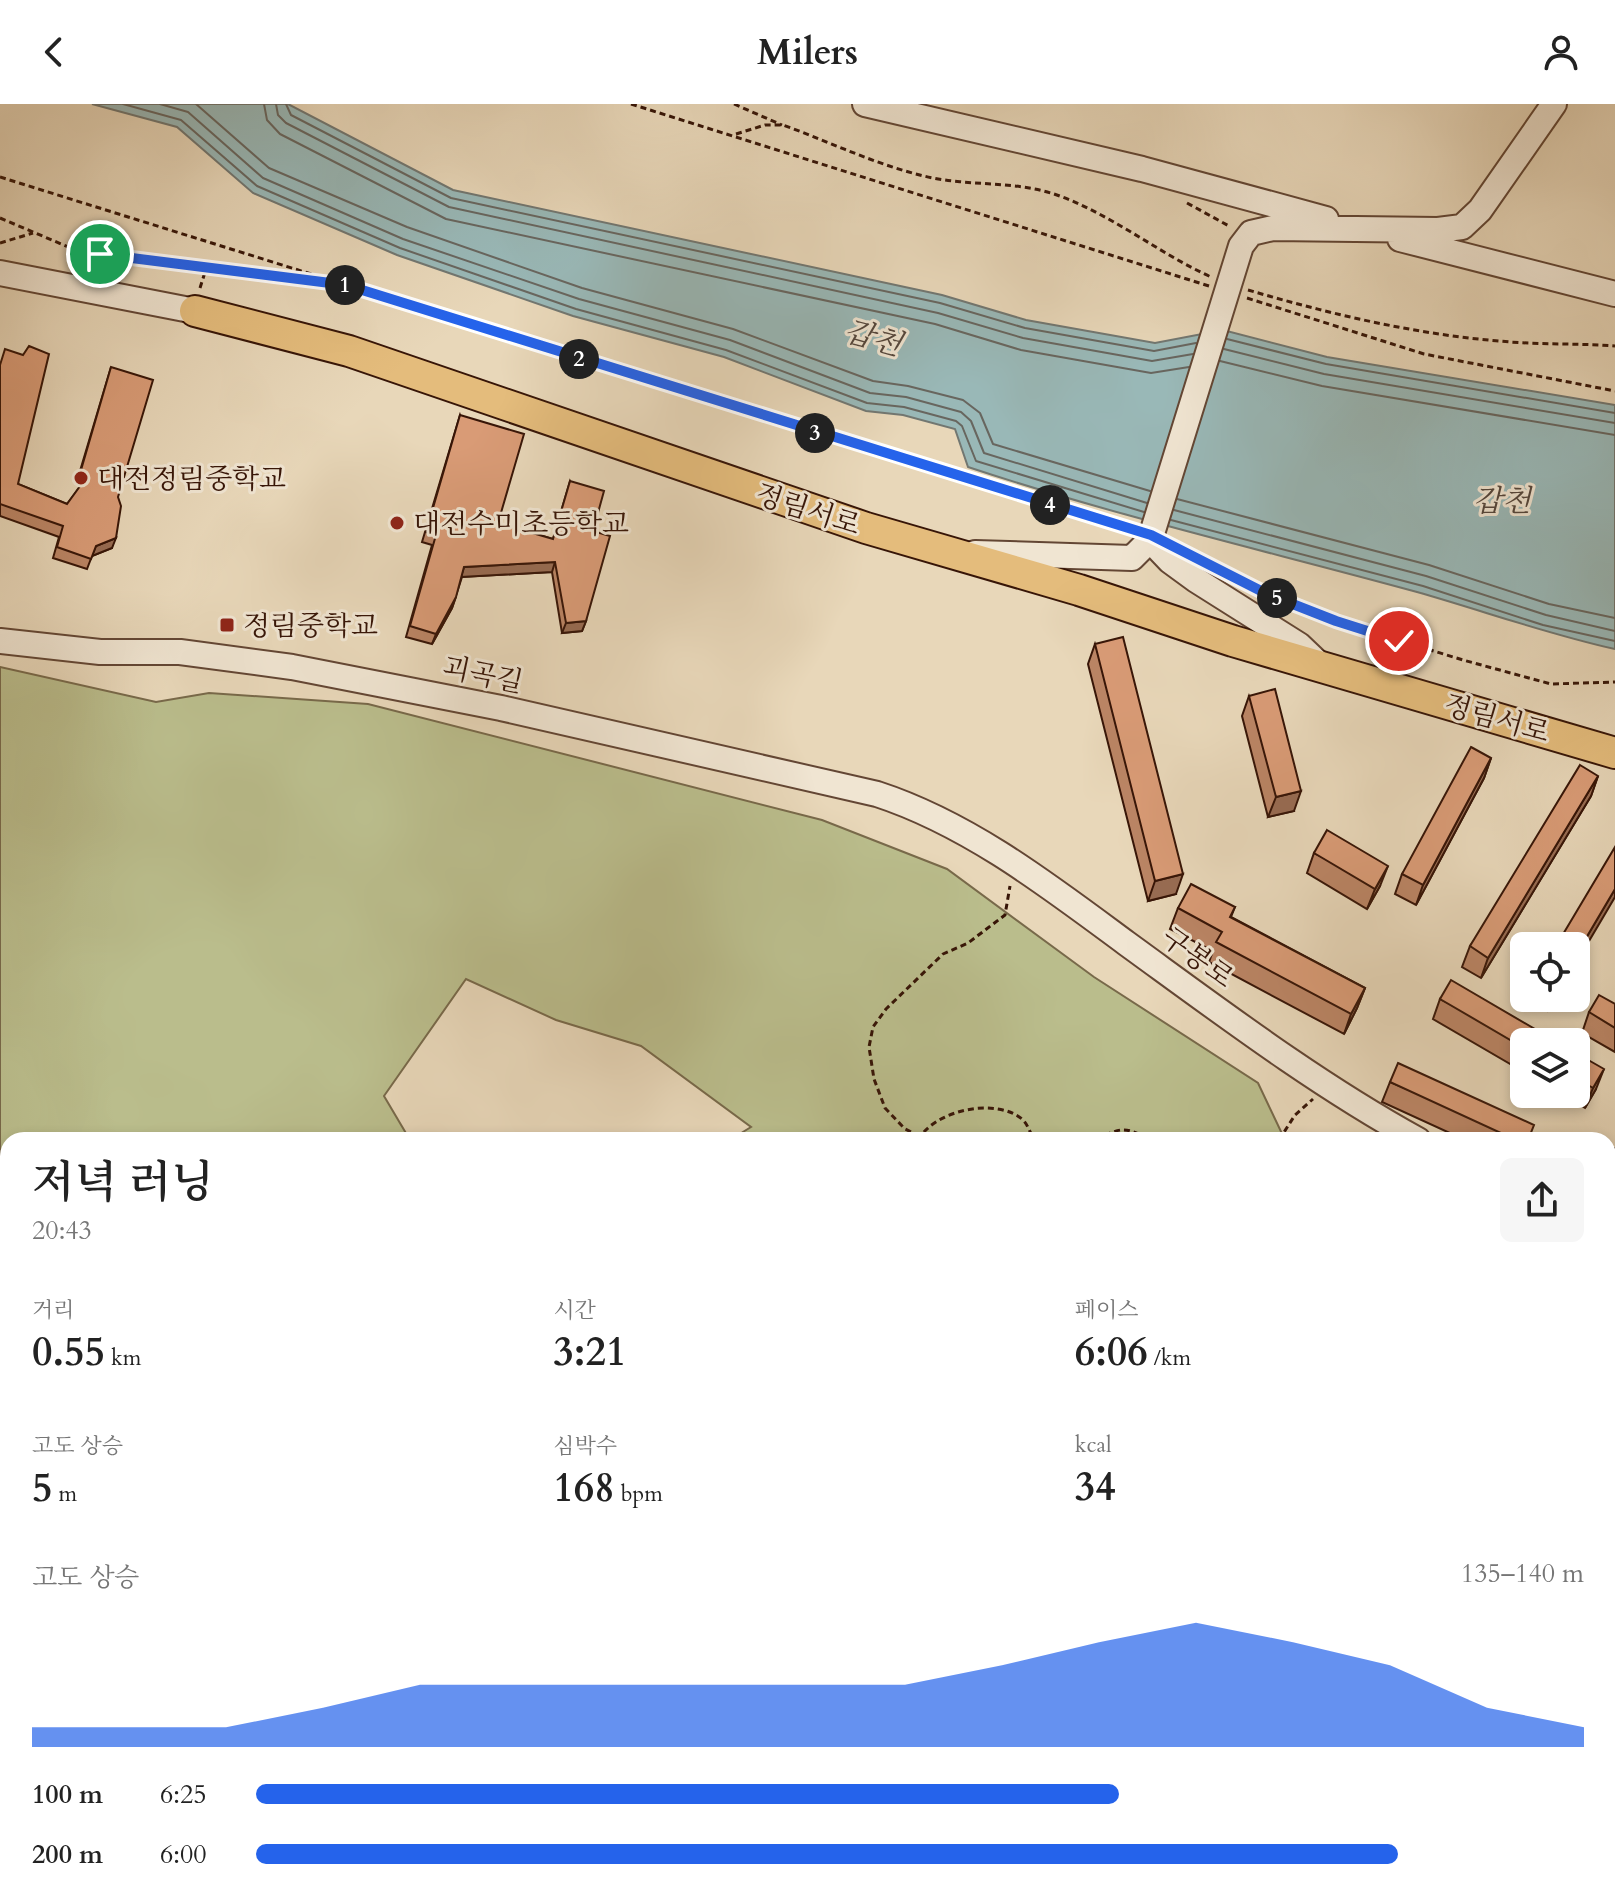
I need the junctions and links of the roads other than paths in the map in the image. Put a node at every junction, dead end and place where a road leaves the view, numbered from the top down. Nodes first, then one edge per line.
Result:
1 (865, 104) edge
2 (1554, 104) edge
3 (1362, 229) junction
4 (0, 273) edge
5 (1615, 294) edge
6 (196, 303) joint
7 (1152, 535) junction
8 (961, 555) junction
9 (0, 641) edge
10 (1322, 666) junction
11 (1615, 753) edge
12 (944, 821) joint
13 (1405, 1132) edge

1 - 3 street
2 - 3 street
3 - 5 street
3 - 7 street
4 - 6 street, 정림서로
6 - 8 main road, 정림서로
7 - 8 street
7 - 10 street
8 - 10 main road, 정림서로
9 - 12 street, 괴곡길
10 - 11 main road, 정림서로
12 - 13 street, 구봉로

